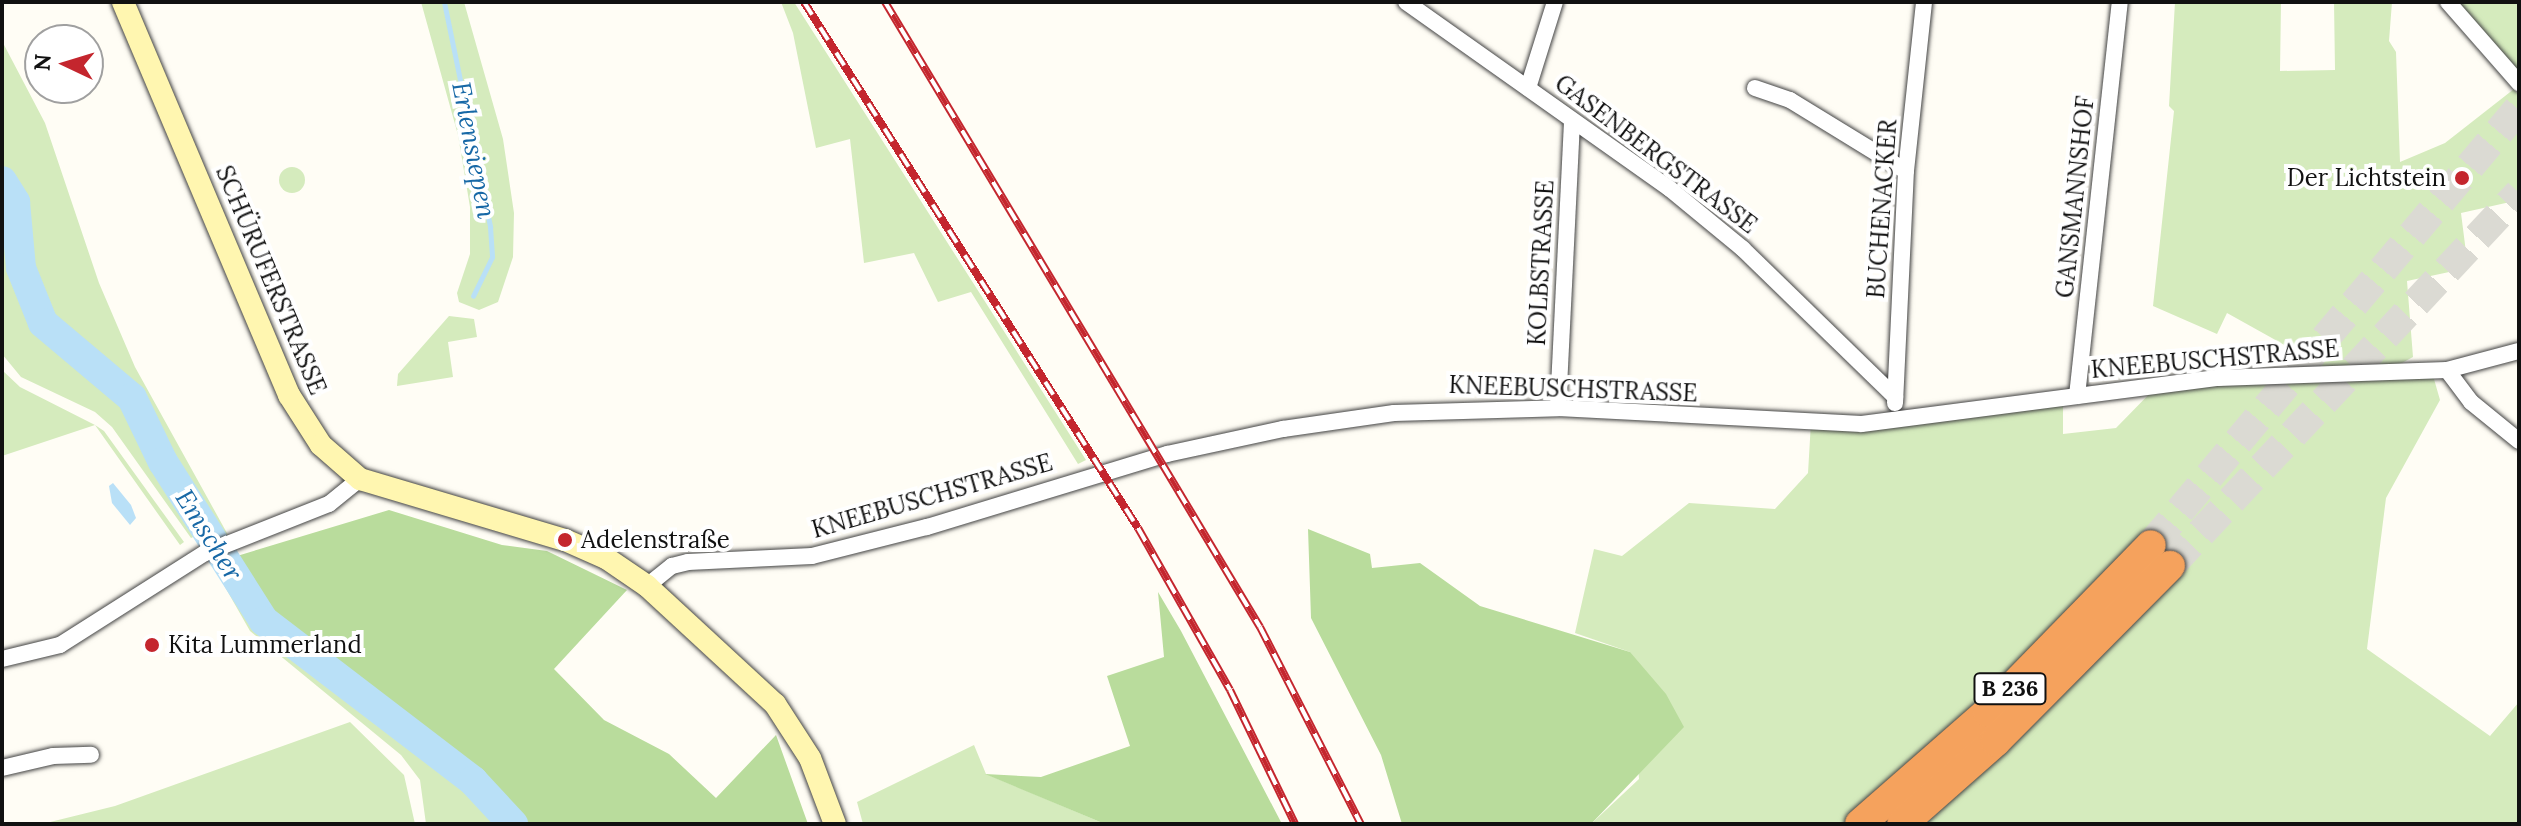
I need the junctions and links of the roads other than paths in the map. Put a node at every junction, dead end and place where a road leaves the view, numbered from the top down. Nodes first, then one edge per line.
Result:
1 (123, 2) edge
2 (1406, 2) edge
3 (1555, 2) edge
4 (1924, 2) edge
5 (2120, 2) edge
6 (2448, 2) edge
7 (2519, 83) edge
8 (1528, 88) junction
9 (1755, 88) dead end
10 (1572, 121) junction
11 (1906, 171) junction
12 (2519, 351) edge
13 (2447, 370) junction
14 (2077, 396) junction
15 (1895, 397) junction
16 (1558, 408) junction
17 (1895, 419) junction
18 (2519, 441) edge
19 (360, 479) junction
20 (647, 586) junction
21 (2, 659) edge
22 (91, 755) dead end
23 (2, 768) edge
24 (835, 824) edge
25 (1860, 824) edge
26 (1902, 824) edge

1 - 19 main road, SCHÜRUFERSTRASSE
2 - 8 street, GASENBERGSTRASSE
3 - 8 street
4 - 11 street, BUCHENACKER
5 - 14 street, GANSMANNSHOF
6 - 7 street
8 - 10 street, GASENBERGSTRASSE
9 - 11 street
10 - 15 street, GASENBERGSTRASSE
10 - 16 street, KOLBSTRASSE
11 - 15 street, BUCHENACKER
12 - 13 street, KNEEBUSCHSTRASSE
13 - 14 street, KNEEBUSCHSTRASSE
13 - 18 street
14 - 17 street, KNEEBUSCHSTRASSE
15 - 17 street, BUCHENACKER
16 - 17 street, KNEEBUSCHSTRASSE
16 - 20 street, KNEEBUSCHSTRASSE
19 - 20 main road, SCHÜRUFERSTRASSE
19 - 21 street
20 - 24 main road, SCHÜRUFERSTRASSE
22 - 23 street
25 - 26 highway, B 236

